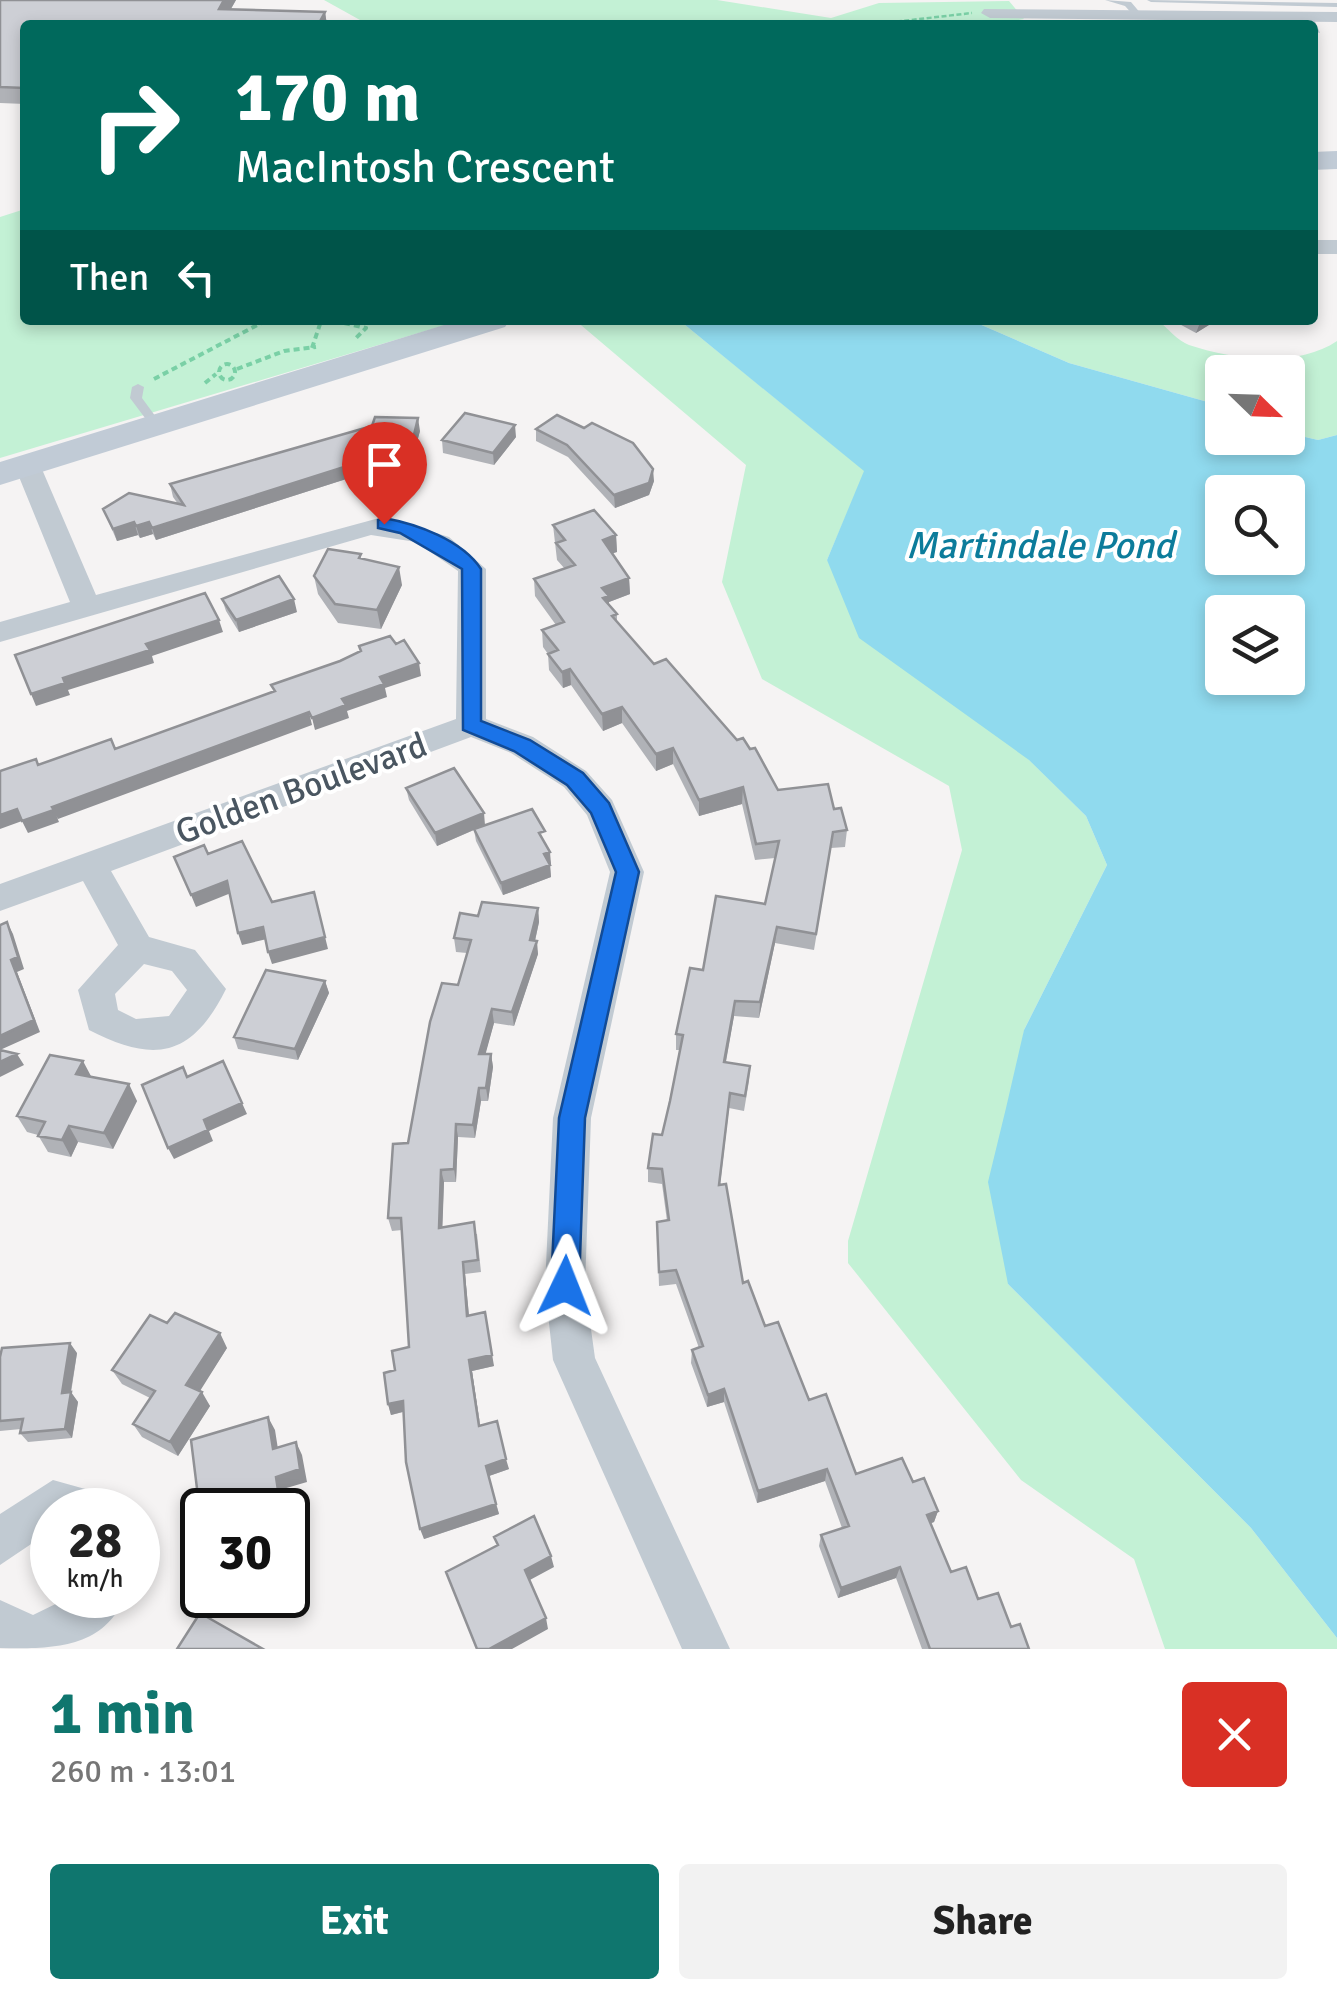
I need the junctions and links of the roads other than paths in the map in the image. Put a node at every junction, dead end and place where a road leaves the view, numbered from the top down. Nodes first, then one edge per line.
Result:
1 (1109, 0) edge
2 (1151, 0) edge
3 (1337, 4) edge
4 (990, 13) road end
5 (1138, 15) junction
6 (1235, 20) edge
7 (470, 325) edge
8 (138, 387) road end
9 (158, 428) junction
10 (14, 471) edge
11 (86, 606) junction
12 (0, 632) edge
13 (471, 725) junction
14 (91, 866) junction
15 (0, 898) edge
16 (137, 948) dead end
17 (30, 1519) edge
18 (0, 1542) edge
19 (80, 1618) edge
20 (0, 1622) edge
21 (706, 1649) edge

1 - 5 lane
2 - 3 lane
4 - 5 street
5 - 6 street
7 - 9 main road
8 - 9 lane
9 - 10 main road
10 - 11 street
11 - 12 street
11 - 13 street
13 - 14 street, Golden Boulevard
13 - 21 street, Golden Boulevard
14 - 15 street, Golden Boulevard
14 - 16 street
17 - 18 street
19 - 20 street

